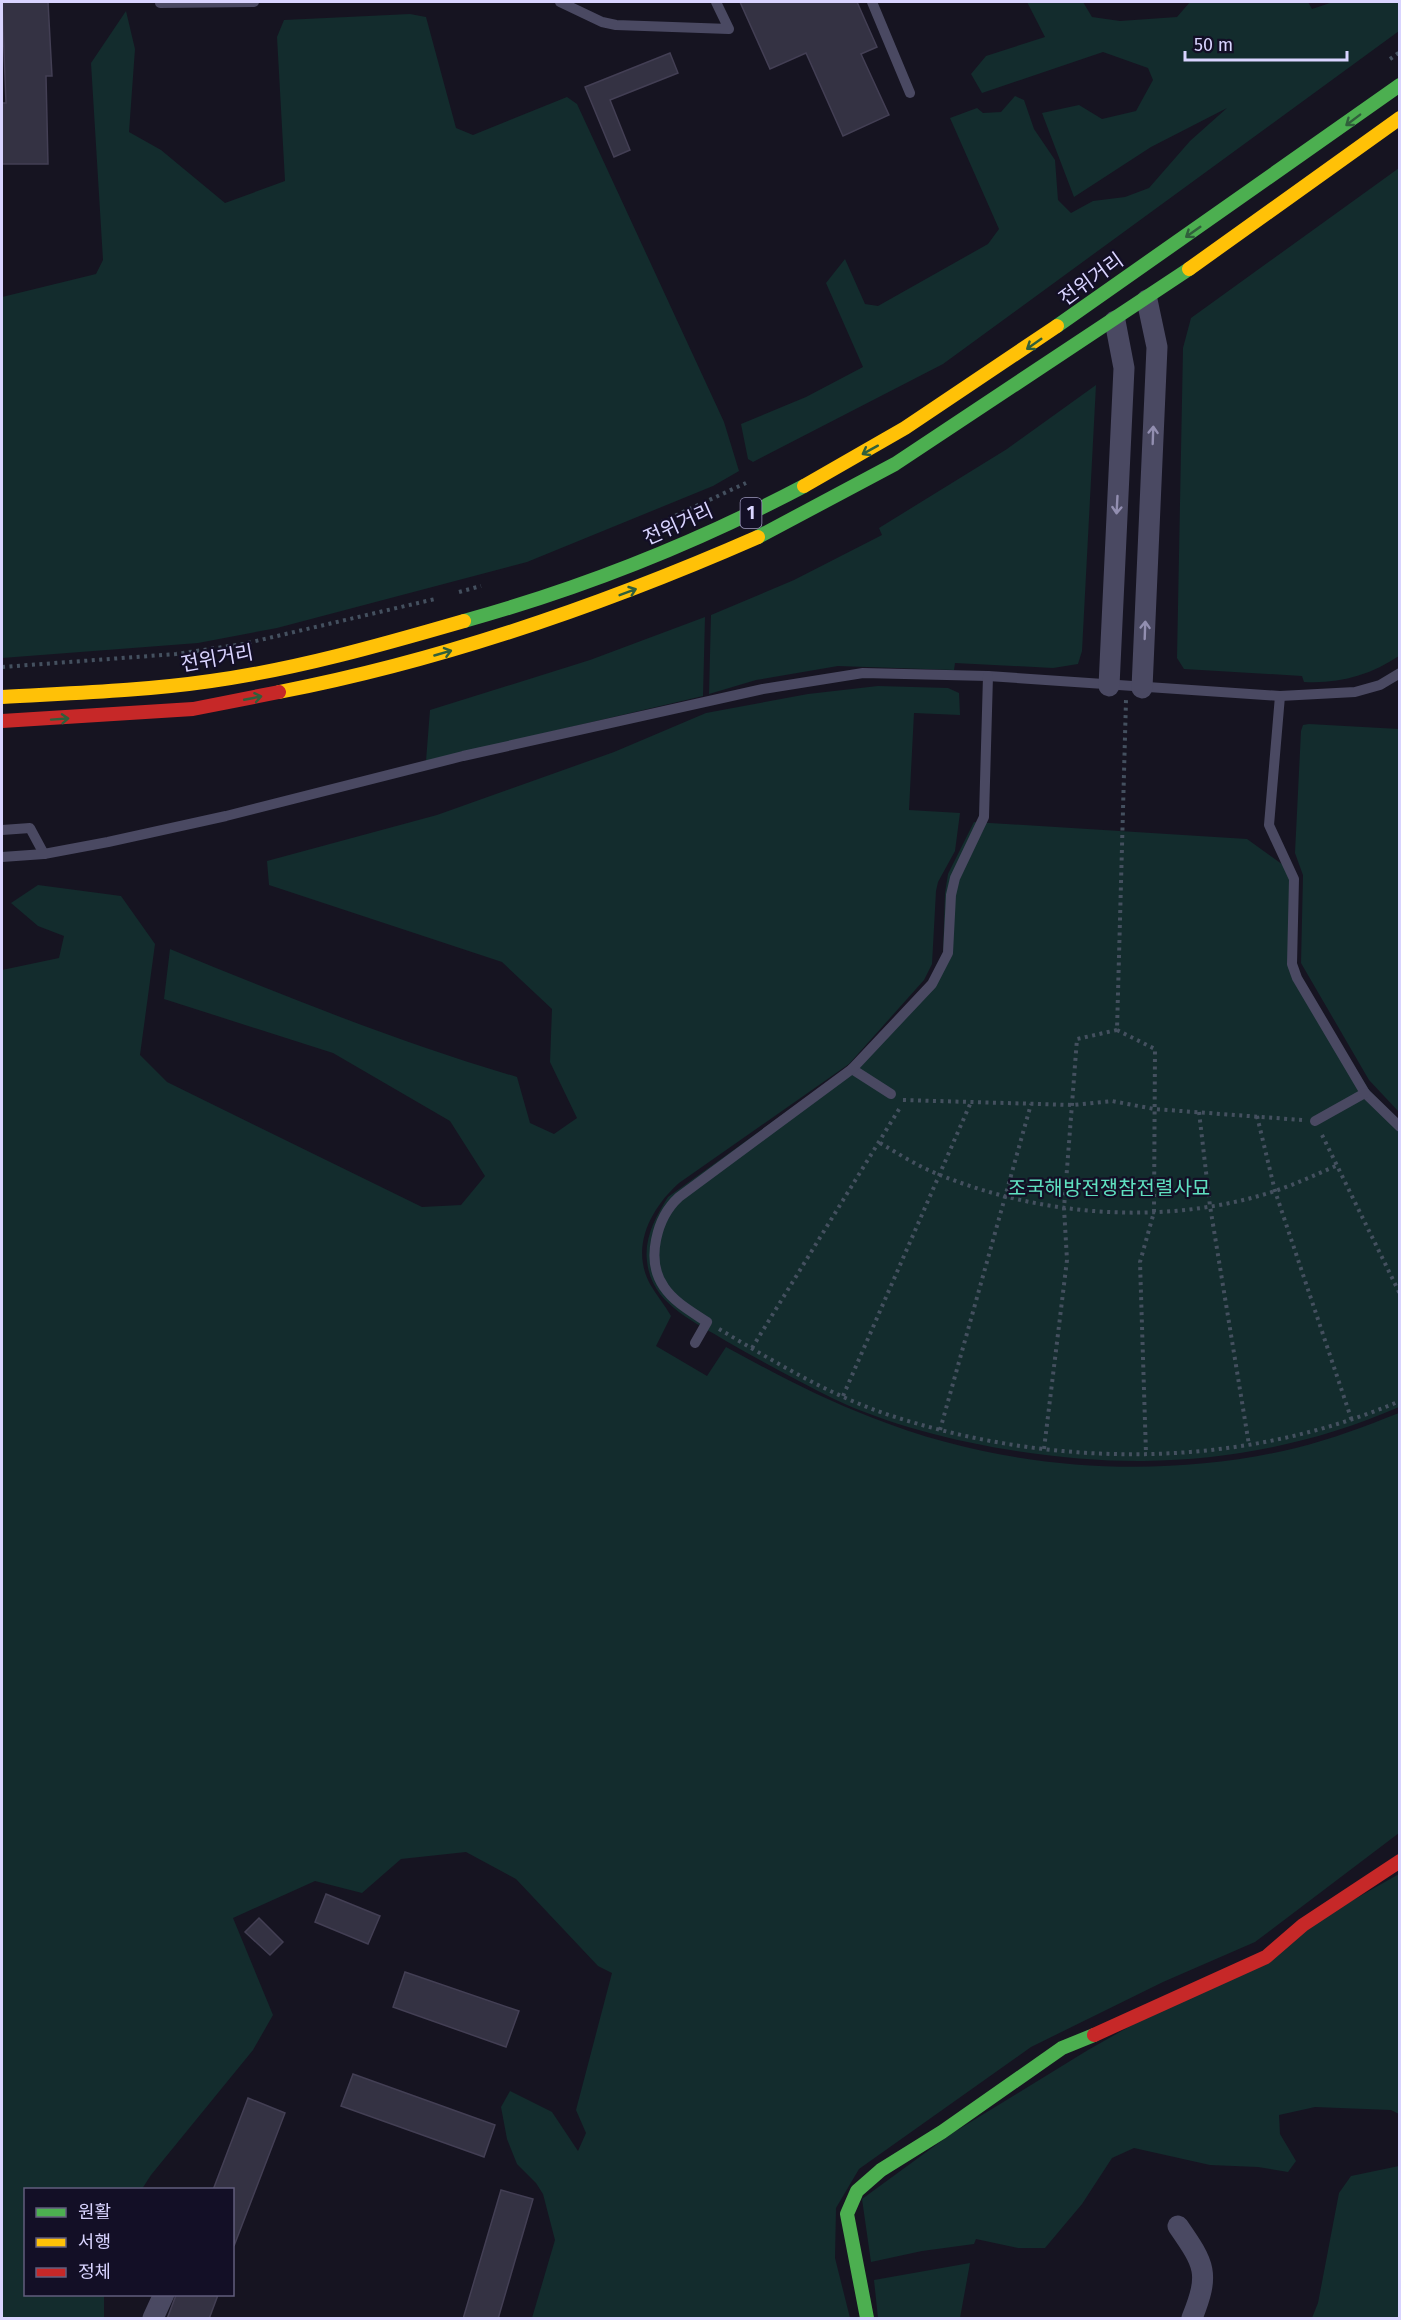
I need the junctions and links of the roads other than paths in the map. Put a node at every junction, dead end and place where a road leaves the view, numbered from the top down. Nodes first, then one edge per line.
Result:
1 (254, 2) edge
2 (560, 2) edge
3 (716, 2) edge
4 (872, 2) edge
5 (160, 3) edge
6 (1400, 85) edge
7 (910, 93) dead end
8 (1400, 117) edge
9 (1147, 300) junction
10 (1115, 321) junction
11 (1400, 673) edge
12 (988, 676) junction
13 (1126, 687) junction
14 (1280, 696) junction
15 (2, 697) edge
16 (2, 721) edge
17 (2, 830) edge
18 (44, 854) junction
19 (2, 857) edge
20 (852, 1069) junction
21 (1365, 1093) junction
22 (891, 1094) road end
23 (1315, 1122) road end
24 (1400, 1127) edge
25 (695, 1343) dead end
26 (1400, 1861) edge
27 (1178, 2226) dead end
28 (164, 2296) edge
29 (153, 2319) edge
30 (867, 2319) edge
31 (1192, 2319) edge

1 - 5 lane
2 - 3 lane
4 - 7 lane
6 -> 15 main road, 전위거리 / 1
8 - 9 main road, 1
9 - 10 main road, 1
13 -> 9 street
10 -> 13 street
16 -> 10 main road, 1
11 - 14 lane
12 - 13 lane
12 - 18 lane
12 - 20 lane
13 - 14 lane
14 - 21 lane
17 - 18 lane
18 - 19 lane
20 - 22 lane
20 - 25 lane
21 - 23 lane
21 - 24 lane
26 - 30 main road
27 - 31 street
28 - 29 street

